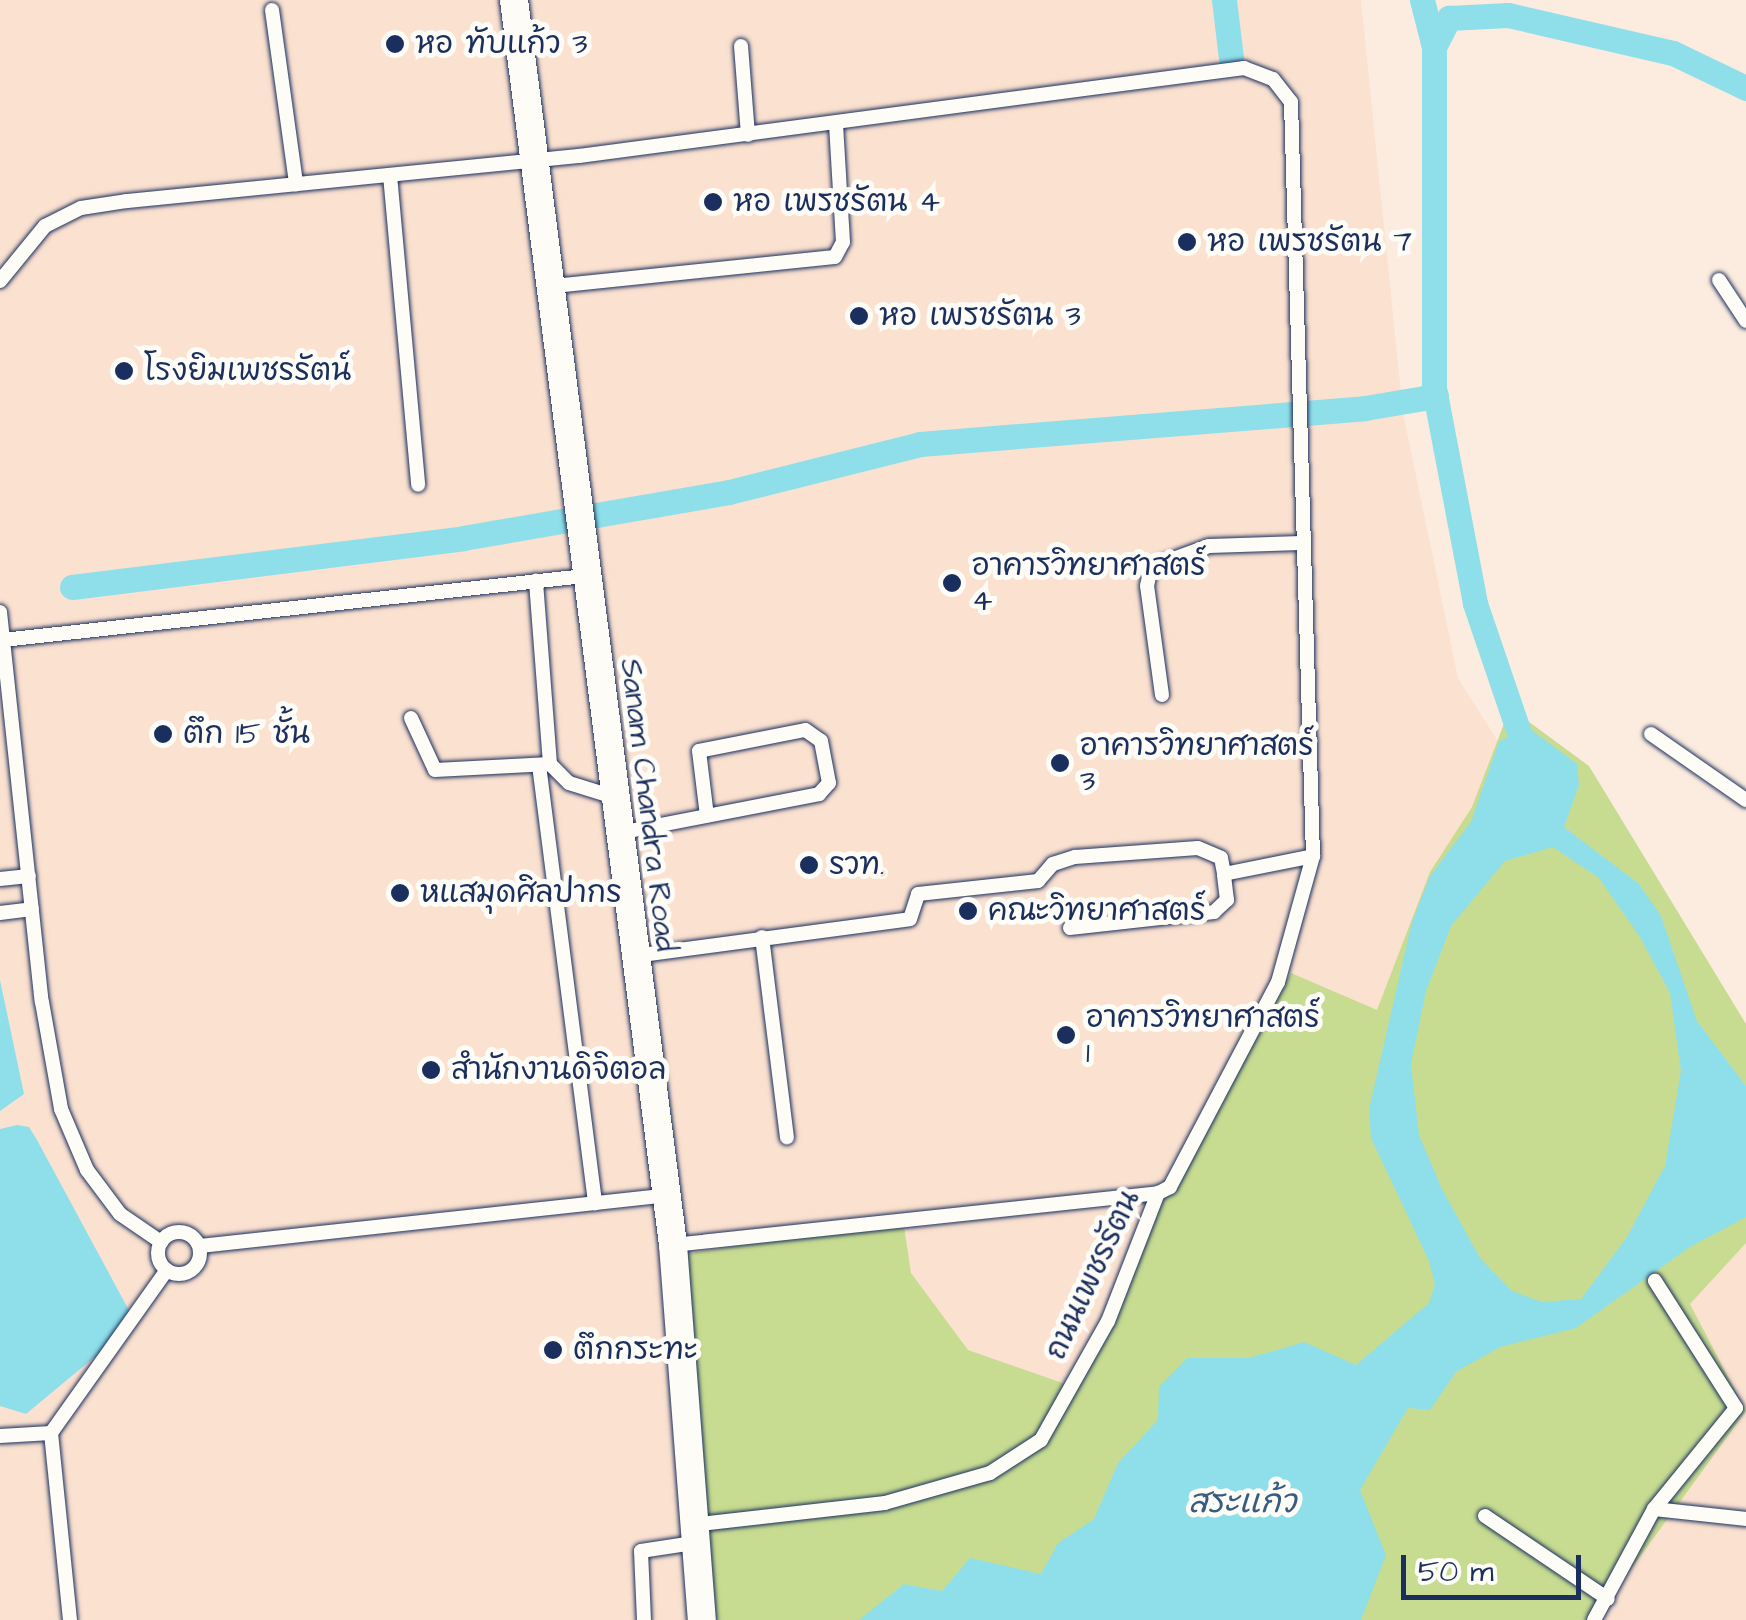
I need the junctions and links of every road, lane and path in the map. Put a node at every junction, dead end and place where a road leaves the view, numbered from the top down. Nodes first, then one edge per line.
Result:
1 (514, 0) edge
2 (272, 10) dead end
3 (741, 46) dead end
4 (836, 125) junction
5 (748, 135) junction
6 (535, 161) junction
7 (390, 175) junction
8 (296, 184) junction
9 (0, 280) edge
10 (1719, 280) dead end
11 (554, 286) junction
12 (1746, 321) edge
13 (418, 486) dead end
14 (1301, 543) junction
15 (585, 576) junction
16 (536, 581) junction
17 (0, 612) edge
18 (3, 640) junction
19 (1162, 695) dead end
20 (412, 718) dead end
21 (1652, 734) dead end
22 (544, 764) junction
23 (614, 797) junction
24 (1746, 800) edge
25 (708, 816) junction
26 (618, 833) junction
27 (1313, 856) junction
28 (1224, 874) junction
29 (28, 876) junction
30 (0, 879) edge
31 (32, 909) junction
32 (0, 913) edge
33 (1070, 928) dead end
34 (762, 937) junction
35 (633, 956) junction
36 (787, 1137) dead end
37 (1158, 1193) junction
38 (666, 1195) junction
39 (595, 1203) junction
40 (161, 1242) junction
41 (200, 1246) junction
42 (673, 1246) junction
43 (167, 1270) junction
44 (1655, 1281) dead end
45 (51, 1434) junction
46 (0, 1436) edge
47 (1654, 1508) junction
48 (1485, 1516) dead end
49 (1746, 1519) edge
50 (692, 1534) junction
51 (1608, 1599) junction
52 (70, 1620) edge
53 (644, 1620) edge
54 (702, 1620) edge
55 (1594, 1620) edge

1 - 6 street, Sanam Chandra Road
2 - 8 lane
3 - 5 lane
4 - 5 lane, ถนนเพชรรัตน
4 - 11 lane
4 - 14 lane, ถนนเพชรรัตน
5 - 6 lane, ถนนเพชรรัตน
6 - 7 lane, ถนนเพชรรัตน
6 - 11 street, Sanam Chandra Road
7 - 8 lane, ถนนเพชรรัตน
7 - 13 lane
8 - 9 lane, ถนนเพชรรัตน
10 - 12 lane
11 - 15 street, Sanam Chandra Road
14 - 19 lane
14 - 27 lane, ถนนเพชรรัตน
15 - 16 lane
15 - 23 street, Sanam Chandra Road
16 - 18 lane
16 - 22 lane
17 - 18 lane
18 - 29 lane
20 - 22 lane
21 - 24 lane
22 - 23 lane
22 - 39 lane
23 - 26 street, Sanam Chandra Road
25 - 25 lane
25 - 26 lane
26 - 35 street, Sanam Chandra Road
27 - 28 lane
27 - 37 lane, ถนนเพชรรัตน
28 - 33 lane
28 - 34 lane
29 - 30 lane
29 - 31 lane
31 - 32 lane
31 - 40 lane
34 - 35 lane
34 - 36 lane
35 - 38 street, Sanam Chandra Road
37 - 42 lane
37 - 50 lane, ถนนเพชรรัตน
38 - 39 lane
38 - 42 street, Sanam Chandra Road
39 - 41 lane
40 - 41 lane
40 - 43 lane
41 - 43 lane
42 - 50 street, Sanam Chandra Road
43 - 45 lane
44 - 47 lane
45 - 46 lane
45 - 52 lane
47 - 49 lane
47 - 51 lane
48 - 51 lane
50 - 53 lane, ถนนเพชรรัตน
50 - 54 street, Sanam Chandra Road
51 - 55 lane

